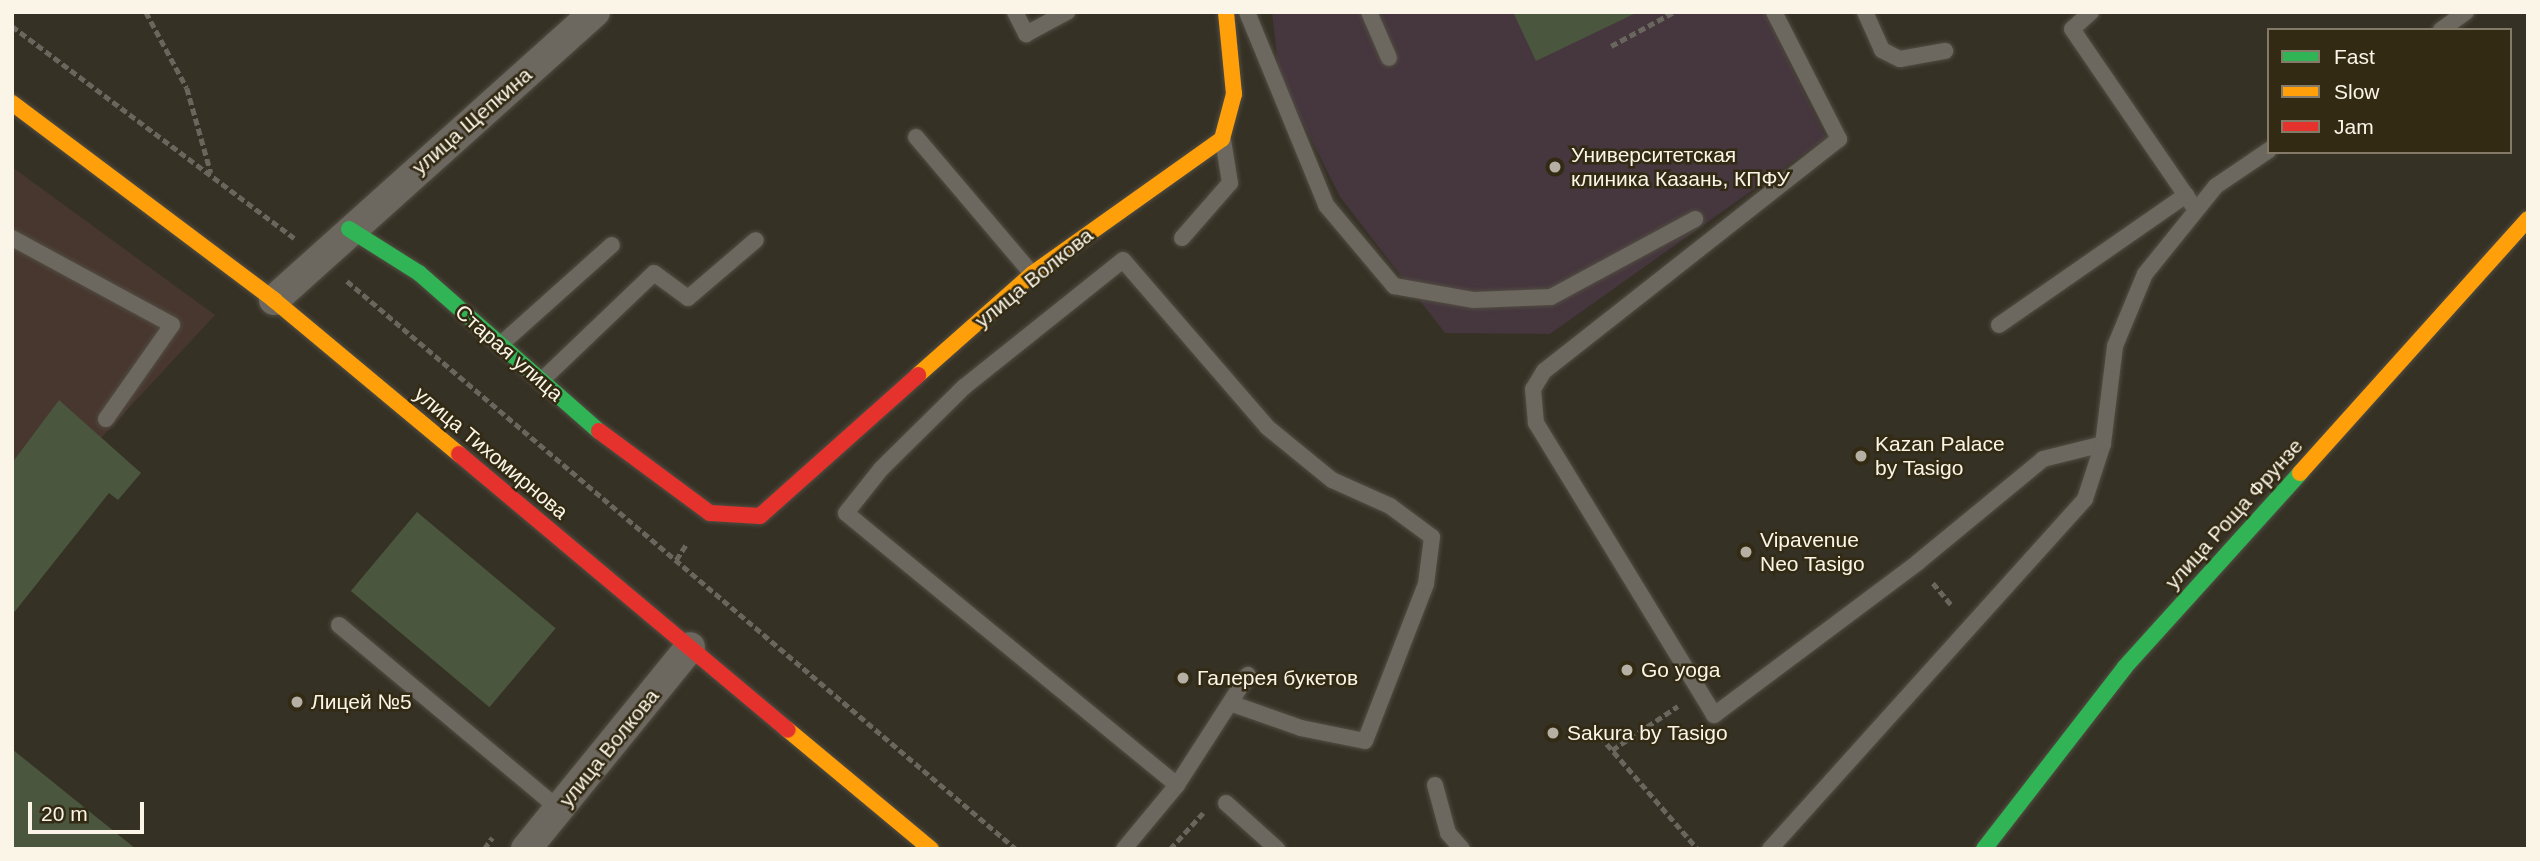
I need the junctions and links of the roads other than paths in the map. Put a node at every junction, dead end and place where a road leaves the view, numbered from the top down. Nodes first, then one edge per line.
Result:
1 (595, 12) edge
2 (1015, 12) edge
3 (1067, 12) edge
4 (1226, 12) edge
5 (1247, 12) edge
6 (1369, 12) edge
7 (1774, 12) edge
8 (1866, 12) edge
9 (2091, 12) edge
10 (2466, 12) edge
11 (2444, 28) edge
12 (1945, 51) dead end
13 (1389, 58) dead end
14 (12, 103) edge
15 (916, 137) dead end
16 (1222, 139) junction
17 (2267, 151) edge
18 (2186, 195) junction
19 (2196, 210) junction
20 (1695, 219) dead end
21 (2528, 219) edge
22 (349, 229) junction
23 (12, 238) edge
24 (1182, 239) dead end
25 (756, 240) dead end
26 (612, 246) dead end
27 (1032, 274) junction
28 (274, 300) junction
29 (1999, 325) dead end
30 (500, 345) junction
31 (541, 381) junction
32 (106, 419) dead end
33 (2103, 444) junction
34 (760, 516) joint
35 (339, 625) dead end
36 (690, 646) junction
37 (1248, 675) dead end
38 (1230, 704) junction
39 (1177, 785) junction
40 (1435, 785) dead end
41 (1226, 803) road end
42 (559, 809) junction
43 (526, 849) edge
44 (932, 849) edge
45 (1124, 849) edge
46 (1277, 849) edge
47 (1462, 849) edge
48 (1770, 849) edge
49 (1984, 849) edge

1 - 22 street, улица Щепкина
2 - 3 lane
4 - 16 main road
5 - 20 lane
6 - 13 lane
7 - 33 lane
8 - 12 lane
9 - 18 lane
10 - 11 lane
14 - 28 main road, улица Тихомирнова
15 - 27 lane
16 - 24 lane
16 - 27 main road, улица Волкова
17 - 19 lane
18 - 19 lane
18 - 29 lane
19 - 33 lane
21 - 49 main road, улица Роща Фрунзе
22 - 28 street
22 - 30 main road, Старая улица
23 - 32 lane
25 - 31 lane
26 - 30 lane
27 - 34 main road, улица Волкова
28 - 36 main road, улица Тихомирнова
30 - 31 main road, Старая улица
31 - 34 main road, Старая улица
33 - 48 lane
35 - 42 lane
36 - 42 street, улица Волкова
36 - 44 main road, улица Тихомирнова
37 - 38 lane
38 - 39 lane
38 - 39 lane
39 - 45 lane
40 - 47 lane
41 - 46 lane
42 - 43 street, улица Волкова

